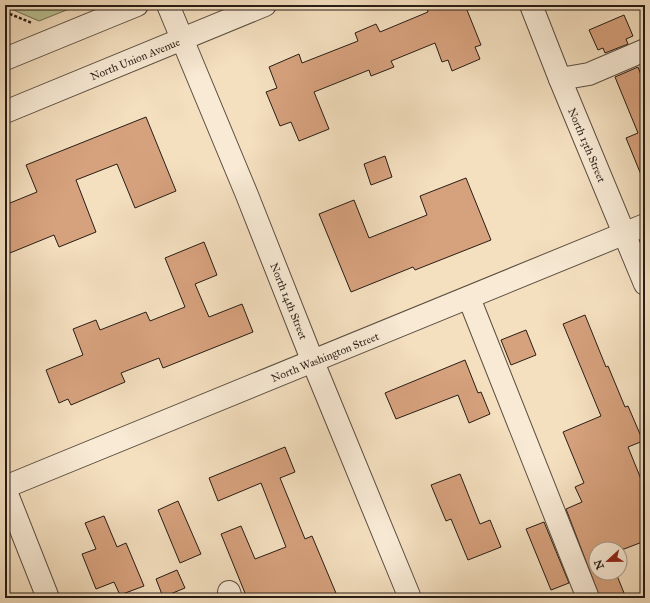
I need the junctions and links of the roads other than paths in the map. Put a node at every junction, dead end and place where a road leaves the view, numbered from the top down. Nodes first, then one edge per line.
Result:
1 (137, 5) edge
2 (168, 5) edge
3 (266, 5) edge
4 (530, 5) edge
5 (182, 40) junction
6 (645, 50) edge
7 (5, 59) edge
8 (560, 79) junction
9 (5, 112) edge
10 (645, 225) edge
11 (624, 234) junction
12 (645, 284) edge
13 (469, 298) junction
14 (313, 362) junction
15 (5, 488) edge
16 (48, 598) edge
17 (410, 598) edge
18 (588, 598) edge

1 - 7 street
2 - 5 street, North 14th Street
3 - 5 street, North Union Avenue
4 - 8 street, North 13th Street
5 - 9 street, North Union Avenue
5 - 14 street, North 14th Street
6 - 8 street
8 - 11 street, North 13th Street
10 - 11 street, North Washington Street
11 - 12 street, North 13th Street
11 - 13 street, North Washington Street
13 - 14 street, North Washington Street
13 - 18 street
14 - 15 street, North Washington Street
14 - 17 street, North 14th Street
15 - 16 street

